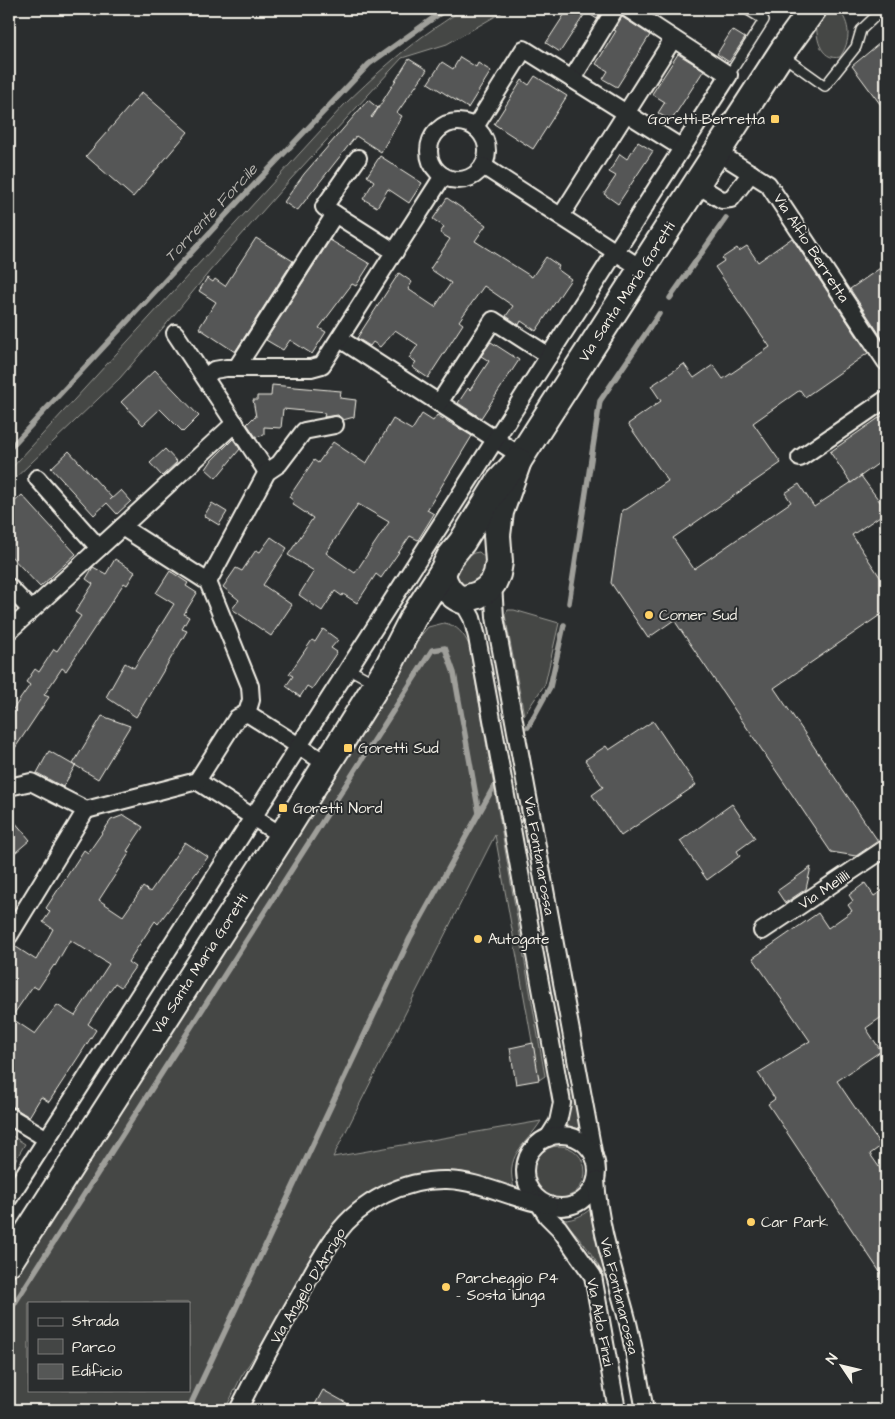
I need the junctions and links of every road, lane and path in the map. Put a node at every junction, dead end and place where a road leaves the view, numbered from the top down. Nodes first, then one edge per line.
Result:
1 (615, 9) edge
2 (628, 9) edge
3 (746, 9) edge
4 (796, 9) edge
5 (813, 9) edge
6 (883, 9) edge
7 (673, 38) junction
8 (782, 52) junction
9 (730, 75) junction
10 (572, 79) junction
11 (626, 113) junction
12 (475, 127) junction
13 (682, 148) junction
14 (717, 152) junction
15 (358, 158) dead end
16 (483, 166) junction
17 (751, 173) junction
18 (443, 176) junction
19 (696, 184) junction
20 (336, 214) junction
21 (561, 216) junction
22 (395, 252) junction
23 (616, 252) junction
24 (642, 269) junction
25 (176, 333) dead end
26 (340, 339) junction
27 (549, 356) junction
28 (886, 362) edge
29 (237, 367) junction
30 (204, 377) junction
31 (886, 399) edge
32 (439, 403) junction
33 (235, 423) junction
34 (335, 425) dead end
35 (496, 440) junction
36 (800, 458) dead end
37 (520, 459) junction
38 (267, 472) junction
39 (37, 478) dead end
40 (122, 527) junction
41 (462, 542) junction
42 (497, 547) junction
43 (99, 548) junction
44 (442, 573) junction
45 (208, 582) junction
46 (493, 583) junction
47 (9, 587) edge
48 (461, 599) junction
49 (31, 610) junction
50 (9, 631) edge
51 (349, 669) junction
52 (383, 674) junction
53 (247, 713) junction
54 (299, 746) junction
55 (326, 764) junction
56 (197, 781) junction
57 (9, 787) edge
58 (86, 810) junction
59 (253, 817) junction
60 (282, 836) junction
61 (886, 848) edge
62 (762, 932) dead end
63 (9, 936) edge
64 (9, 1116) edge
65 (548, 1138) junction
66 (47, 1139) junction
67 (594, 1157) junction
68 (596, 1180) junction
69 (9, 1198) edge
70 (540, 1201) junction
71 (9, 1262) edge
72 (238, 1410) edge
73 (617, 1410) edge
74 (645, 1410) edge

1 - 10 street
2 - 7 street
3 - 9 lane
4 - 8 main road
5 - 8 main road
6 - 8 lane
7 - 9 street
7 - 11 street
8 - 14 main road, Via Santa Maria Goretti
9 - 13 street
10 - 11 street
10 - 12 street
11 - 13 street
11 - 21 street
12 - 16 street
12 - 18 street
13 - 23 street
14 - 17 street, Via Alfio Berretta
14 - 19 main road, Via Santa Maria Goretti
15 - 20 street
16 - 18 street
16 - 21 street
17 - 19 street
17 - 28 street, Via Alfio Berretta
18 - 22 street
19 - 24 main road, Via Santa Maria Goretti
20 - 22 street
20 - 29 street
21 - 23 street
22 - 26 street
23 - 24 street
23 - 27 street
24 - 37 main road, Via Santa Maria Goretti
25 - 30 street
26 - 29 street
26 - 32 street
27 - 32 street
27 - 35 street
29 - 30 street
30 - 33 street
31 - 36 street
32 - 35 street
33 - 38 street
33 - 40 street
34 - 38 street
35 - 37 street
35 - 51 street
37 - 41 main road
37 - 42 main road, Via Santa Maria Goretti
38 - 45 street
39 - 43 street
40 - 43 street
40 - 45 street
41 - 42 main road
41 - 44 main road
42 - 46 main road
43 - 49 street
44 - 48 main road
44 - 52 main road
45 - 53 street
46 - 48 main road
46 - 67 street, Via Fontanarossa
47 - 49 street
48 - 52 main road
48 - 65 street, Via Fontanarossa
49 - 50 street
51 - 52 lane
51 - 54 street
52 - 55 main road, Via Santa Maria Goretti
53 - 54 street
53 - 56 street
54 - 55 street
54 - 59 street
55 - 60 main road, Via Santa Maria Goretti
56 - 58 street
56 - 59 street
57 - 58 street
58 - 63 street
59 - 60 street
59 - 66 street
60 - 71 main road, Via Santa Maria Goretti
61 - 62 street, Via Melilli
64 - 66 street
65 - 67 street
65 - 70 street
66 - 69 street
67 - 68 street
68 - 70 street
68 - 74 street, Via Fontanarossa
70 - 72 street, Via Angelo D'Arrigo
70 - 73 street, Via Aldo Finzi

